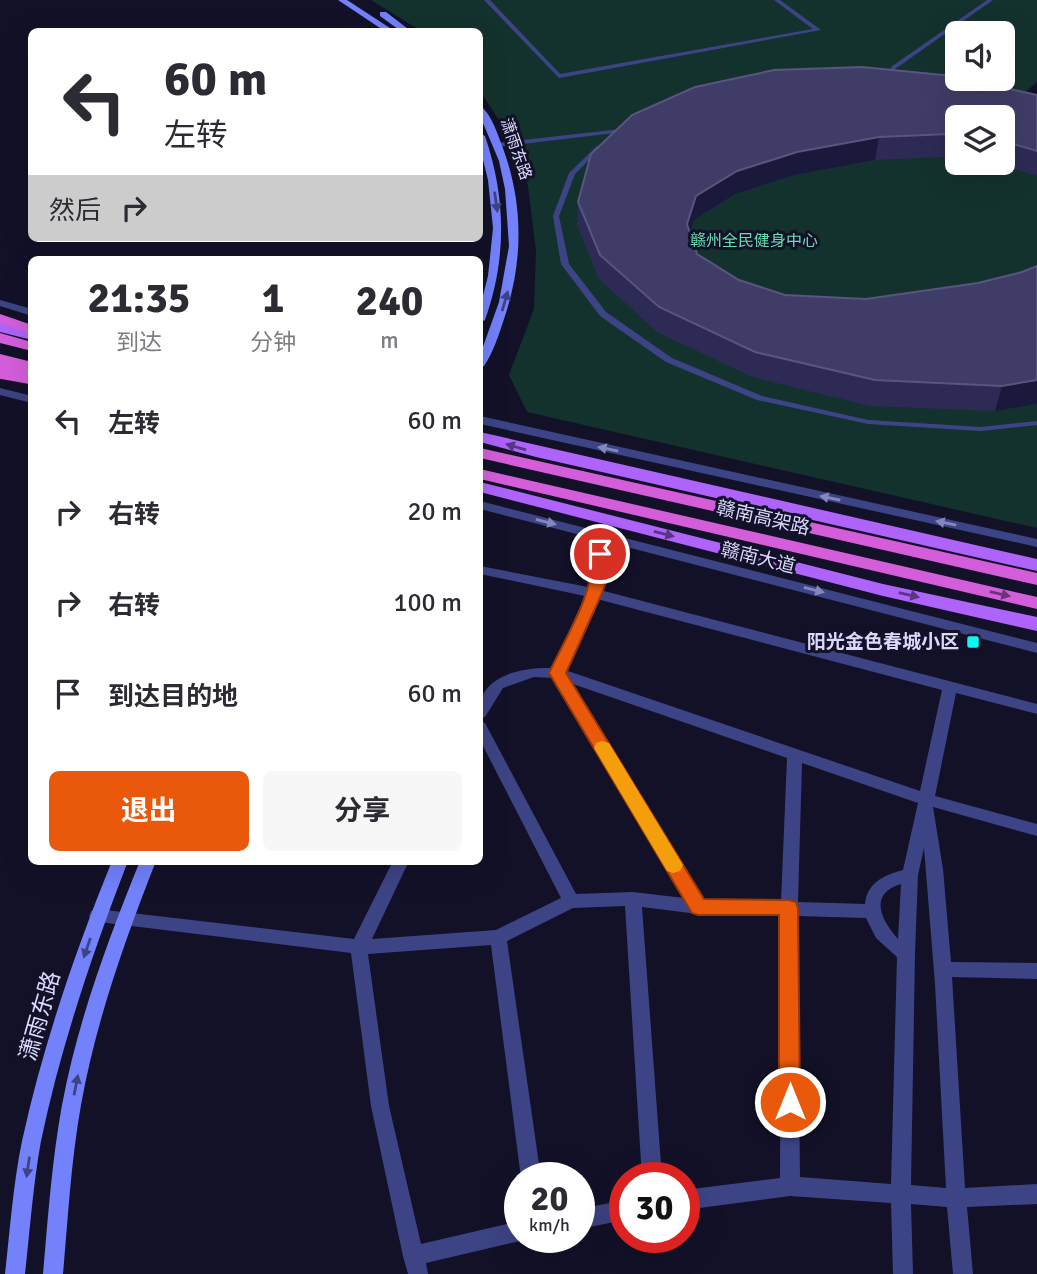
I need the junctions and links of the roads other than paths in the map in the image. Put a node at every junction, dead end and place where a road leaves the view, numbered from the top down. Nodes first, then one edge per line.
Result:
1 (342, 0) edge
2 (360, 0) edge
3 (487, 0) edge
4 (777, 0) edge
5 (990, 0) edge
6 (386, 28) edge
7 (402, 28) edge
8 (893, 68) edge
9 (483, 115) edge
10 (631, 126) edge
11 (621, 131) junction
12 (497, 145) junction
13 (483, 146) edge
14 (0, 303) edge
15 (483, 309) edge
16 (28, 312) edge
17 (0, 318) edge
18 (0, 327) edge
19 (28, 331) edge
20 (28, 332) edge
21 (0, 338) edge
22 (28, 346) edge
23 (483, 357) edge
24 (0, 359) edge
25 (28, 366) edge
26 (0, 370) edge
27 (28, 376) edge
28 (0, 391) edge
29 (28, 399) edge
30 (483, 422) edge
31 (1037, 423) edge
32 (483, 438) edge
33 (483, 454) edge
34 (483, 475) edge
35 (483, 488) edge
36 (483, 506) edge
37 (599, 535) junction
38 (1037, 543) edge
39 (1037, 565) edge
40 (483, 571) edge
41 (1037, 579) edge
42 (594, 593) junction
43 (1037, 603) edge
44 (1037, 624) edge
45 (1037, 648) edge
46 (557, 673) junction
47 (950, 687) junction
48 (483, 708) edge
49 (1037, 709) edge
50 (483, 733) edge
51 (795, 754) junction
52 (925, 799) junction
53 (1037, 830) edge
54 (118, 865) edge
55 (146, 865) edge
56 (399, 865) edge
57 (910, 875) junction
58 (633, 899) junction
59 (571, 901) junction
60 (698, 907) junction
61 (789, 908) junction
62 (872, 911) junction
63 (97, 916) junction
64 (124, 920) junction
65 (498, 937) junction
66 (359, 947) junction
67 (906, 954) junction
68 (943, 969) junction
69 (1037, 971) edge
70 (529, 1162) edge
71 (651, 1162) edge
72 (790, 1186) junction
73 (901, 1192) junction
74 (1037, 1194) edge
75 (700, 1198) edge
76 (955, 1198) junction
77 (504, 1236) edge
78 (415, 1265) edge
79 (15, 1274) edge
80 (53, 1274) edge
81 (903, 1274) edge
82 (963, 1274) edge

1 - 6 main road
2 - 7 main road
3 - 4 lane
5 - 8 lane
9 - 12 main road, 潇雨东路
10 - 11 lane
11 - 12 lane
11 - 31 lane
23 -> 12 main road, 潇雨东路
13 -> 15 main road, 潇雨东路
14 - 16 street
17 - 19 highway
18 - 20 main road
21 - 22 highway
24 - 25 highway
26 - 27 highway, bridge
28 - 29 street
38 -> 30 street
39 -> 32 main road
33 - 41 highway, 赣南高架路
34 -> 43 highway, 赣南高架路
35 -> 44 main road, 赣南大道
36 -> 37 street
37 - 42 street
37 -> 45 street
40 - 42 street
42 - 46 street
42 - 47 street
46 - 48 street
46 - 51 street
46 - 60 street
47 - 49 street
47 - 52 street
50 - 59 street
51 - 52 street
51 - 61 street
52 - 53 street
52 - 57 street
52 - 68 street
54 - 63 main road, 潇雨东路
55 - 64 main road
56 - 66 street
57 - 62 street
57 - 67 street
58 - 59 street
58 - 60 street
58 - 71 street
59 - 65 street
60 - 61 street
61 - 62 street
61 - 72 street
62 - 67 street
63 - 64 street
63 -> 79 main road, 潇雨东路
64 - 66 street
80 -> 64 main road
65 - 66 street
65 - 70 street
66 - 78 street
67 - 73 street
68 - 69 street
68 - 76 street
72 - 73 street
72 - 75 street
73 - 76 street
73 - 81 street
74 - 76 street
76 - 82 street
77 - 78 street

